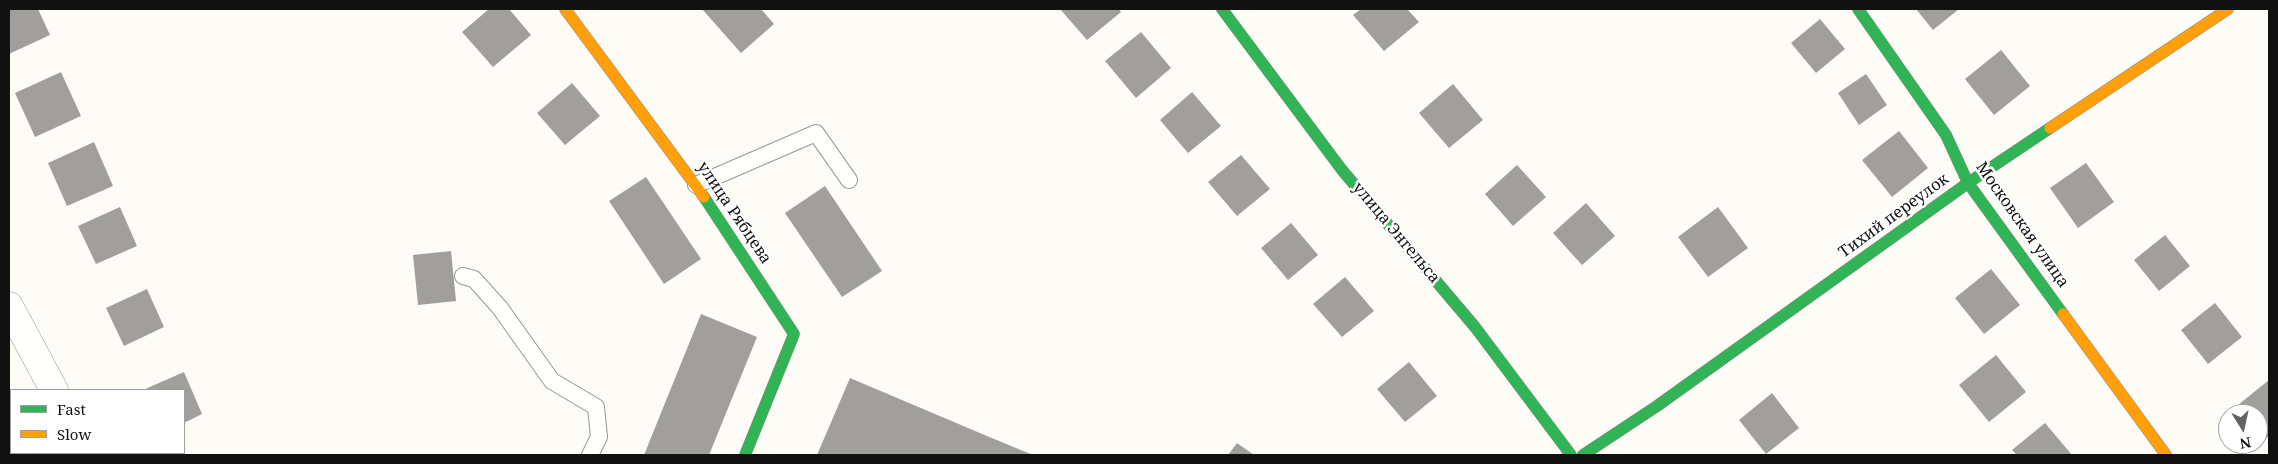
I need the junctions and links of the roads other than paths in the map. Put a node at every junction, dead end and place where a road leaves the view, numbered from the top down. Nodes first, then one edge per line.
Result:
1 (565, 9) edge
2 (1222, 9) edge
3 (1858, 9) edge
4 (2228, 9) edge
5 (849, 180) dead end
6 (1968, 183) junction
7 (696, 185) junction
8 (463, 276) dead end
9 (9, 306) edge
10 (53, 389) edge
11 (590, 455) edge
12 (745, 455) edge
13 (1583, 455) edge
14 (2166, 455) edge

1 - 7 street, улица Рябцева
2 - 13 street, улица Энгельса
3 - 6 street, Московская улица
4 - 6 street, Тихий переулок
5 - 7 lane
6 - 13 street, Тихий переулок
6 - 14 street, Московская улица
7 - 12 street, улица Рябцева
8 - 11 lane
9 - 10 street

